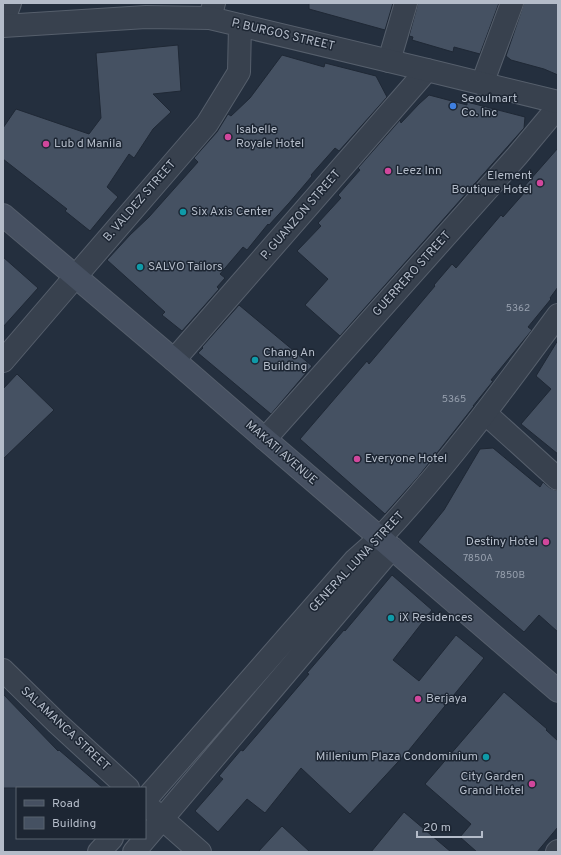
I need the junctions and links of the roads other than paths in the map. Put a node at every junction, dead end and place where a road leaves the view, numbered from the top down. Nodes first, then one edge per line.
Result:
1 (10, 3) edge
2 (406, 3) edge
3 (512, 3) edge
4 (212, 10) edge
5 (3, 22) edge
6 (240, 25) junction
7 (3, 26) edge
8 (389, 61) junction
9 (427, 70) junction
10 (482, 84) junction
11 (558, 102) edge
12 (558, 107) edge
13 (3, 215) edge
14 (75, 277) junction
15 (558, 315) edge
16 (174, 360) junction
17 (3, 361) edge
18 (485, 413) junction
19 (264, 440) junction
20 (558, 478) edge
21 (386, 543) junction
22 (3, 670) edge
23 (558, 691) edge
24 (127, 787) edge
25 (146, 801) edge
26 (146, 803) edge
27 (162, 818) junction
28 (146, 837) edge
29 (111, 839) edge
30 (145, 839) edge
31 (99, 852) edge
32 (134, 852) edge
33 (200, 852) edge

1 - 5 street
2 - 8 street
3 - 10 street
4 - 6 street, P. BURGOS STREET
4 - 7 street, P. BURGOS STREET
6 - 8 street, P. BURGOS STREET
6 - 14 street, B. VALDEZ STREET
8 - 9 street, P. BURGOS STREET
9 - 10 street, P. BURGOS STREET
9 - 16 street, P. GUANZON STREET
10 - 11 street, P. BURGOS STREET
12 - 19 street, GUERRERO STREET
13 - 14 main road, MAKATI AVENUE
14 - 16 main road, MAKATI AVENUE
14 - 17 street, B. VALDEZ STREET
15 - 18 street, GENERAL LUNA STREET
16 - 19 main road, MAKATI AVENUE
18 - 20 street
18 - 21 street, GENERAL LUNA STREET
19 - 21 main road, MAKATI AVENUE
21 - 23 main road, MAKATI AVENUE
21 - 25 street, GENERAL LUNA STREET
21 - 27 street, GENERAL LUNA STREET
22 - 24 street, SALAMANCA STREET
26 - 27 street
27 - 28 street, GENERAL LUNA STREET
27 - 33 street
29 - 31 street
30 - 32 street, GENERAL LUNA STREET

